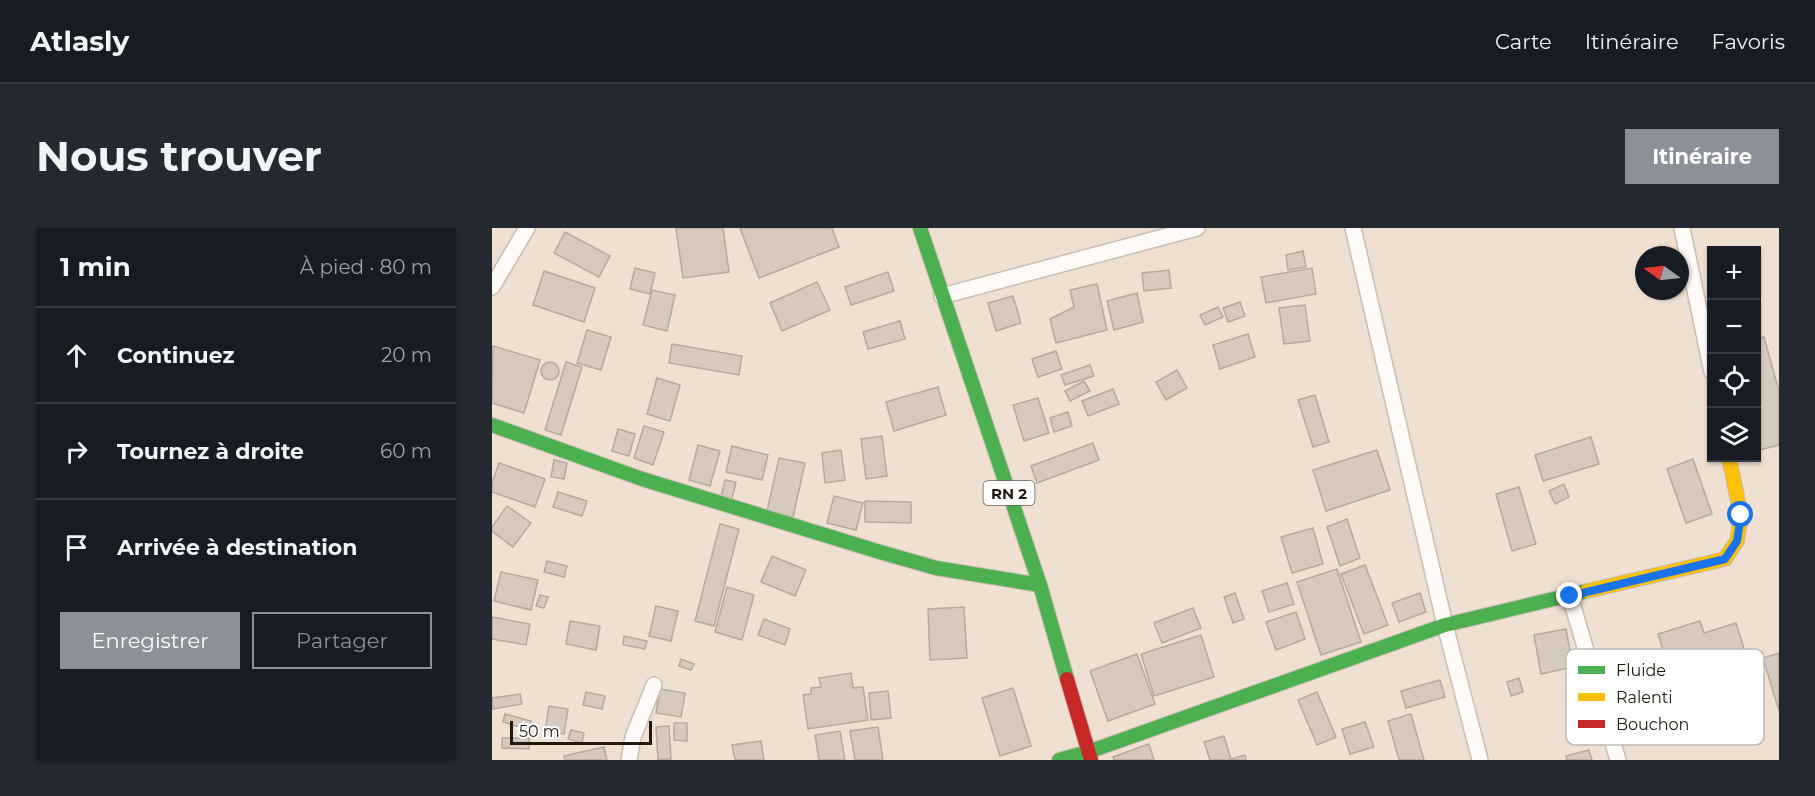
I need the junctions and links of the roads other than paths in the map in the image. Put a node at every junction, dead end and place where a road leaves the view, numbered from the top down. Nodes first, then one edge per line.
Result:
1 (527, 228) edge
2 (920, 228) edge
3 (1197, 228) edge
4 (1353, 228) edge
5 (1682, 228) edge
6 (492, 287) edge
7 (942, 296) junction
8 (1708, 354) edge
9 (492, 425) edge
10 (1730, 462) edge
11 (1040, 585) junction
12 (1570, 596) junction
13 (1445, 625) junction
14 (1586, 649) edge
15 (654, 685) dead end
16 (1614, 745) edge
17 (1089, 756) edge
18 (628, 760) edge
19 (1059, 760) edge
20 (1480, 760) edge
21 (1618, 760) edge

1 - 6 street
2 - 7 main road, RN 2
3 - 7 street
4 - 13 street
5 - 8 street
7 - 11 main road, RN 2
9 - 11 main road
10 - 12 main road
11 - 17 main road, RN 2
12 - 13 main road
12 - 14 street
13 - 17 main road
13 - 20 street
15 - 18 street
16 - 21 street
17 - 19 main road

